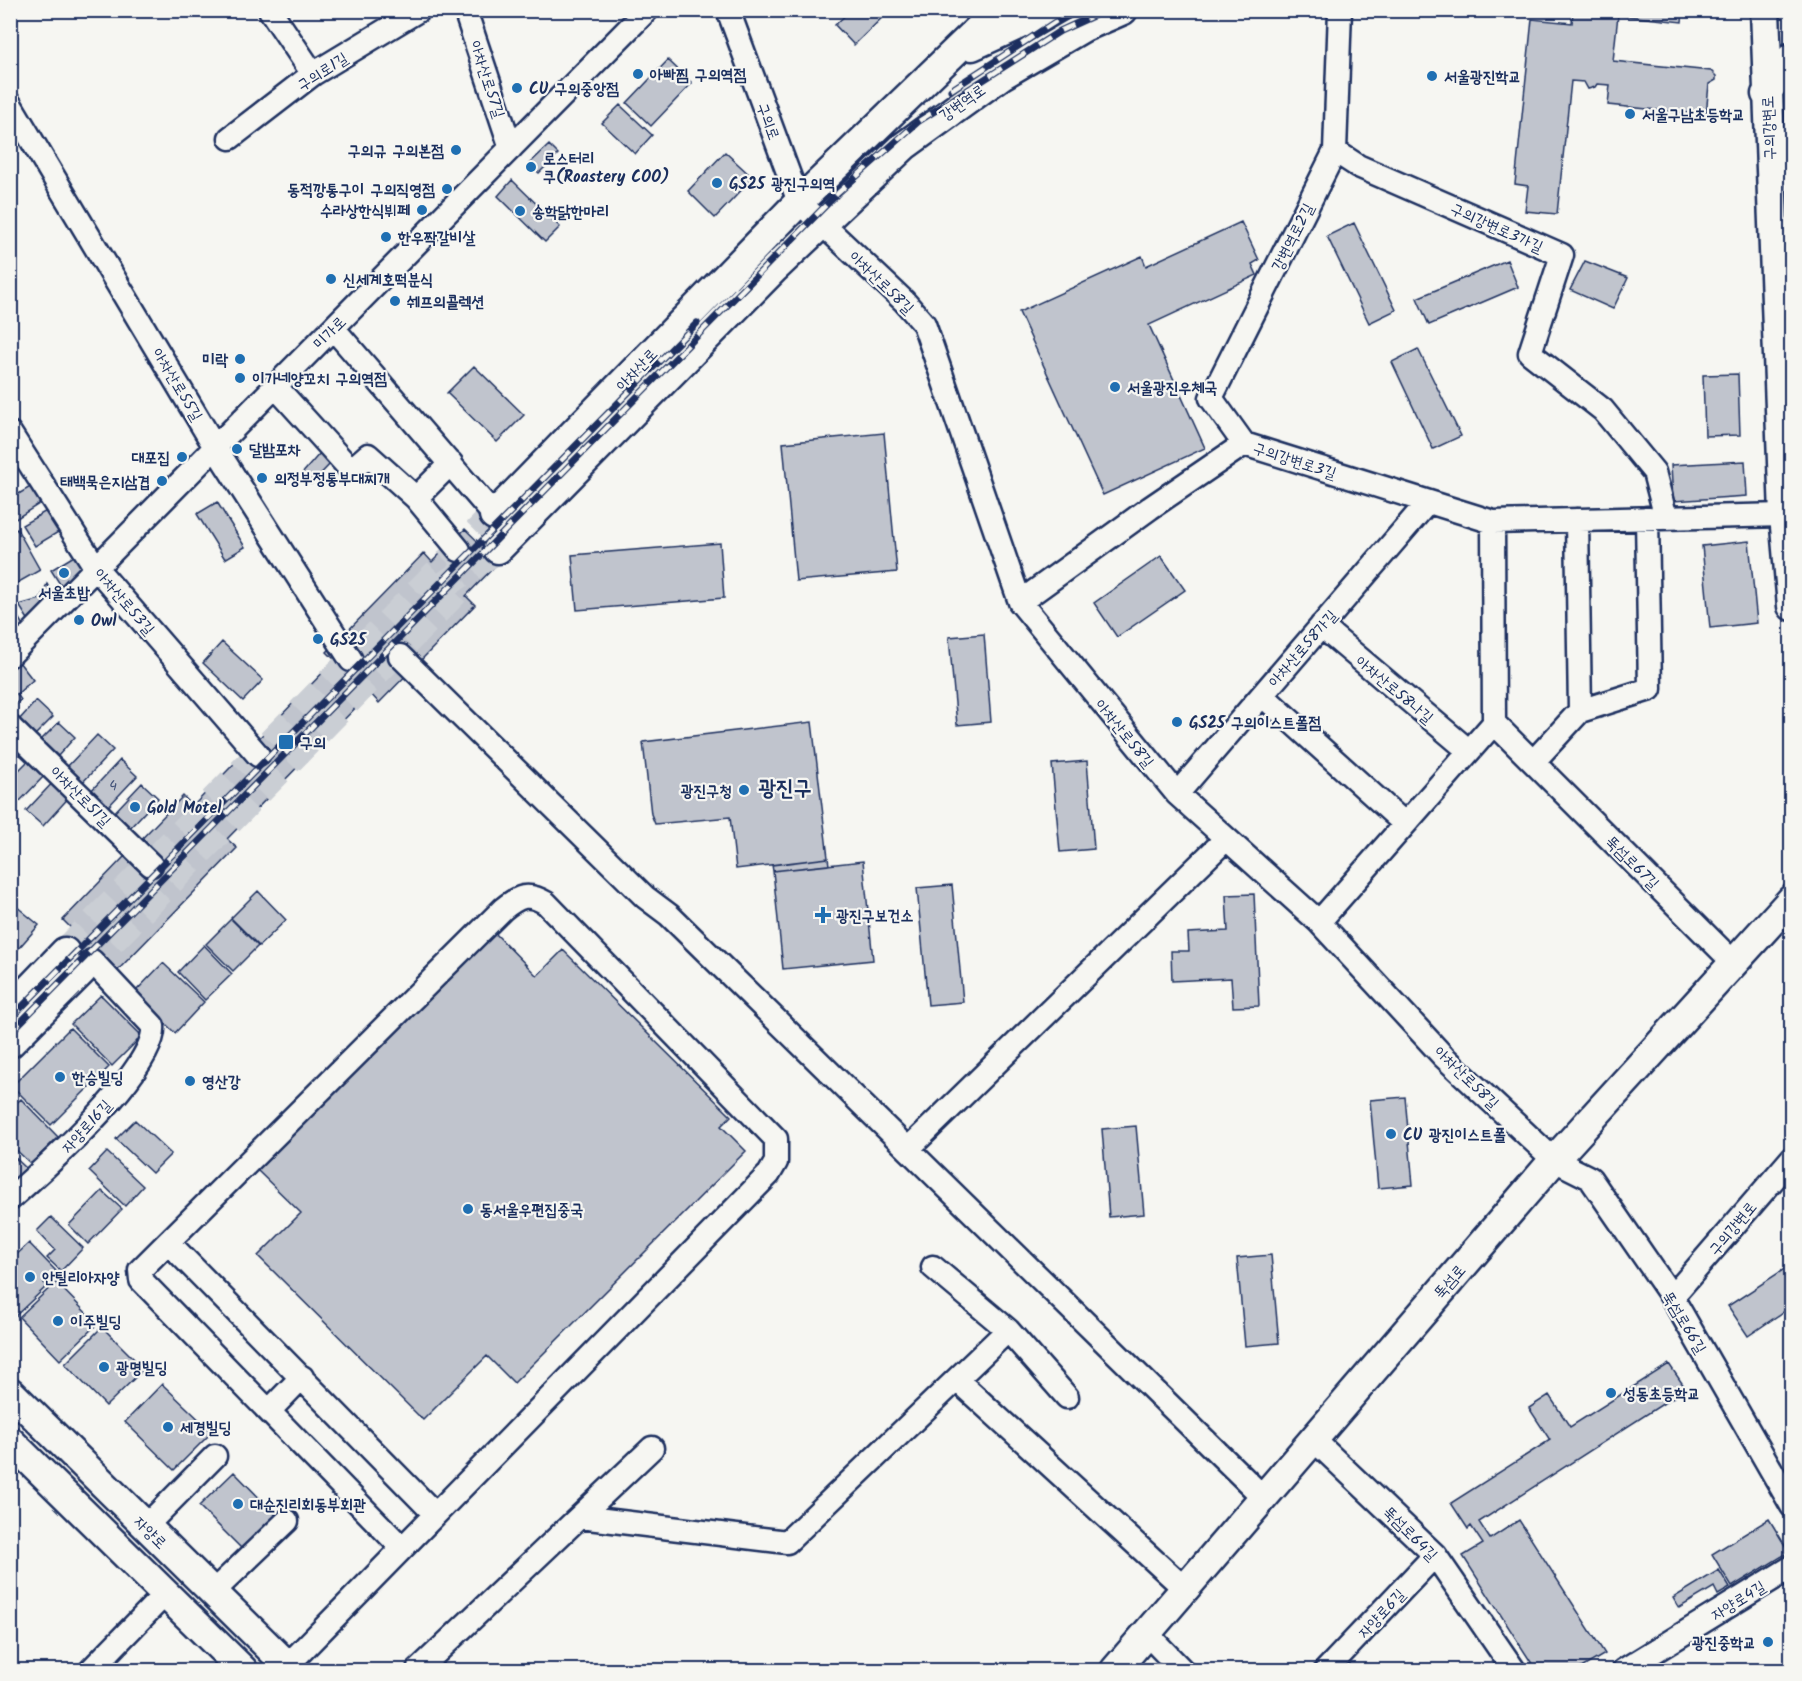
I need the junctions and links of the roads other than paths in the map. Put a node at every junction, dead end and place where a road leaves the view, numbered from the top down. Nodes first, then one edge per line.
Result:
1 (270, 10) edge
2 (419, 10) edge
3 (465, 10) edge
4 (647, 10) edge
5 (728, 10) edge
6 (998, 10) edge
7 (1051, 10) edge
8 (1123, 10) edge
9 (1340, 10) edge
10 (1765, 10) edge
11 (956, 53) junction
12 (1791, 57) edge
13 (313, 74) junction
14 (1766, 94) junction
15 (10, 104) edge
16 (230, 138) dead end
17 (903, 146) junction
18 (511, 148) junction
19 (1335, 151) junction
20 (799, 202) junction
21 (821, 223) junction
22 (333, 328) junction
23 (275, 386) junction
24 (10, 433) edge
25 (1244, 444) junction
26 (215, 447) junction
27 (451, 464) junction
28 (416, 498) junction
29 (525, 502) junction
30 (1427, 503) junction
31 (494, 515) joint
32 (1784, 515) junction
33 (1656, 518) junction
34 (1577, 520) junction
35 (1493, 522) junction
36 (498, 549) tunnel mouth
37 (459, 550) dead end
38 (96, 568) junction
39 (1020, 602) junction
40 (1791, 606) edge
41 (1321, 627) junction
42 (10, 655) edge
43 (400, 656) dead end
44 (351, 660) dead end
45 (1262, 695) junction
46 (1580, 711) junction
47 (1494, 723) junction
48 (10, 727) edge
49 (1469, 752) junction
50 (258, 754) dead end
51 (1534, 761) junction
52 (1177, 794) junction
53 (1405, 824) junction
54 (1226, 838) junction
55 (151, 865) dead end
56 (1791, 899) edge
57 (1319, 922) junction
58 (80, 961) junction
59 (1733, 962) junction
60 (11, 1008) edge
61 (10, 1043) edge
62 (908, 1149) junction
63 (1791, 1158) edge
64 (1554, 1160) junction
65 (10, 1199) edge
66 (168, 1242) junction
67 (933, 1267) dead end
68 (1672, 1298) junction
69 (1008, 1330) junction
70 (302, 1377) junction
71 (957, 1380) junction
72 (10, 1392) edge
73 (1067, 1397) dead end
74 (269, 1411) junction
75 (1313, 1439) junction
76 (10, 1441) edge
77 (652, 1448) dead end
78 (215, 1456) dead end
79 (1262, 1496) junction
80 (1791, 1506) edge
81 (435, 1514) junction
82 (580, 1517) junction
83 (287, 1521) dead end
84 (146, 1526) junction
85 (402, 1548) junction
86 (1435, 1555) junction
87 (1791, 1567) edge
88 (1184, 1588) junction
89 (213, 1592) junction
90 (164, 1595) junction
91 (1146, 1633) junction
92 (287, 1669) edge
93 (91, 1671) edge
94 (243, 1671) edge
95 (418, 1671) edge
96 (1115, 1671) edge
97 (1182, 1671) edge
98 (1326, 1671) edge
99 (1514, 1671) edge
100 (1624, 1671) edge

1 - 13 street
2 - 13 street, 구의로1길
3 - 18 street, 아차산로57길
4 - 18 street, 미가로
5 - 20 street, 구의로
6 - 11 main road, 아차산로
7 - 11 main road
8 - 17 main road, 강변역로
9 - 19 street, 강변역로2길
10 - 14 main road, 구의강변로
11 - 17 main road, 아차산로
11 - 20 main road, 아차산로
12 - 14 main road
13 - 16 street, 구의로1길
14 - 32 main road, 구의강변로
15 - 26 street, 아차산로55길
17 - 21 main road, 강변역로
18 - 22 street, 미가로
19 - 25 street, 강변역로2길
19 - 33 street, 구의강변로3가길
20 - 21 street, 구의로
20 - 29 main road, 아차산로
21 - 29 main road, 아차산로
21 - 39 street, 아차산로58길
22 - 23 street, 미가로
22 - 27 street, 아차산로
23 - 26 street, 미가로
23 - 28 street
24 - 38 street, 아차산로53길
25 - 30 street, 구의강변로3길
25 - 39 street, 구의강변로3길
26 - 38 street, 미가로
26 - 44 street, 아차산로55길
27 - 28 street
27 - 31 street, 아차산로
28 - 37 street
29 - 31 main road, 아차산로
29 - 36 main road, 아차산로
30 - 35 street, 구의강변로3길
30 - 41 street, 아차산로58가길
32 - 33 street, 구의강변로3길
32 - 40 main road, 구의강변로
33 - 34 street, 구의강변로3길
33 - 46 street
34 - 35 street, 구의강변로3길
34 - 46 street
35 - 47 street
38 - 42 street, 미가로
38 - 50 street, 아차산로53길
39 - 52 street, 아차산로58길
41 - 45 street, 아차산로58가길
41 - 49 street, 아차산로58나길
43 - 62 street
45 - 52 street, 아차산로58가길
45 - 53 street
46 - 51 street
47 - 49 street
47 - 51 street, 뚝섬로67길
48 - 55 street, 아차산로51길
49 - 53 street
51 - 59 street, 뚝섬로67길
52 - 54 street, 아차산로58길
53 - 57 street
54 - 57 street, 아차산로58길
54 - 62 street
56 - 59 main road, 뚝섬로
57 - 64 street, 아차산로58길
58 - 60 main road
58 - 61 main road
58 - 65 street, 자양로16길
59 - 64 main road, 뚝섬로
62 - 79 street
63 - 68 street, 구의강변로
64 - 68 street, 뚝섬로66길
64 - 75 main road, 뚝섬로
66 - 70 street
66 - 74 street
66 - 81 street
67 - 69 street
68 - 80 street, 뚝섬로66길
69 - 71 street
69 - 73 street
70 - 74 street
70 - 81 street
71 - 82 street
71 - 88 street
72 - 84 main road, 자양로
74 - 85 street
75 - 79 main road, 뚝섬로
75 - 86 street, 뚝섬로64길
76 - 90 main road
77 - 82 street
78 - 84 street
79 - 88 main road, 뚝섬로
81 - 85 street
82 - 95 street
83 - 89 street
84 - 89 main road, 자양로
85 - 92 street
86 - 98 street, 자양로6길
86 - 99 street, 뚝섬로64길
87 - 100 street, 자양로4길
88 - 91 main road, 뚝섬로
89 - 92 main road, 자양로
90 - 93 street
90 - 94 main road
91 - 96 main road, 뚝섬로
91 - 97 street

